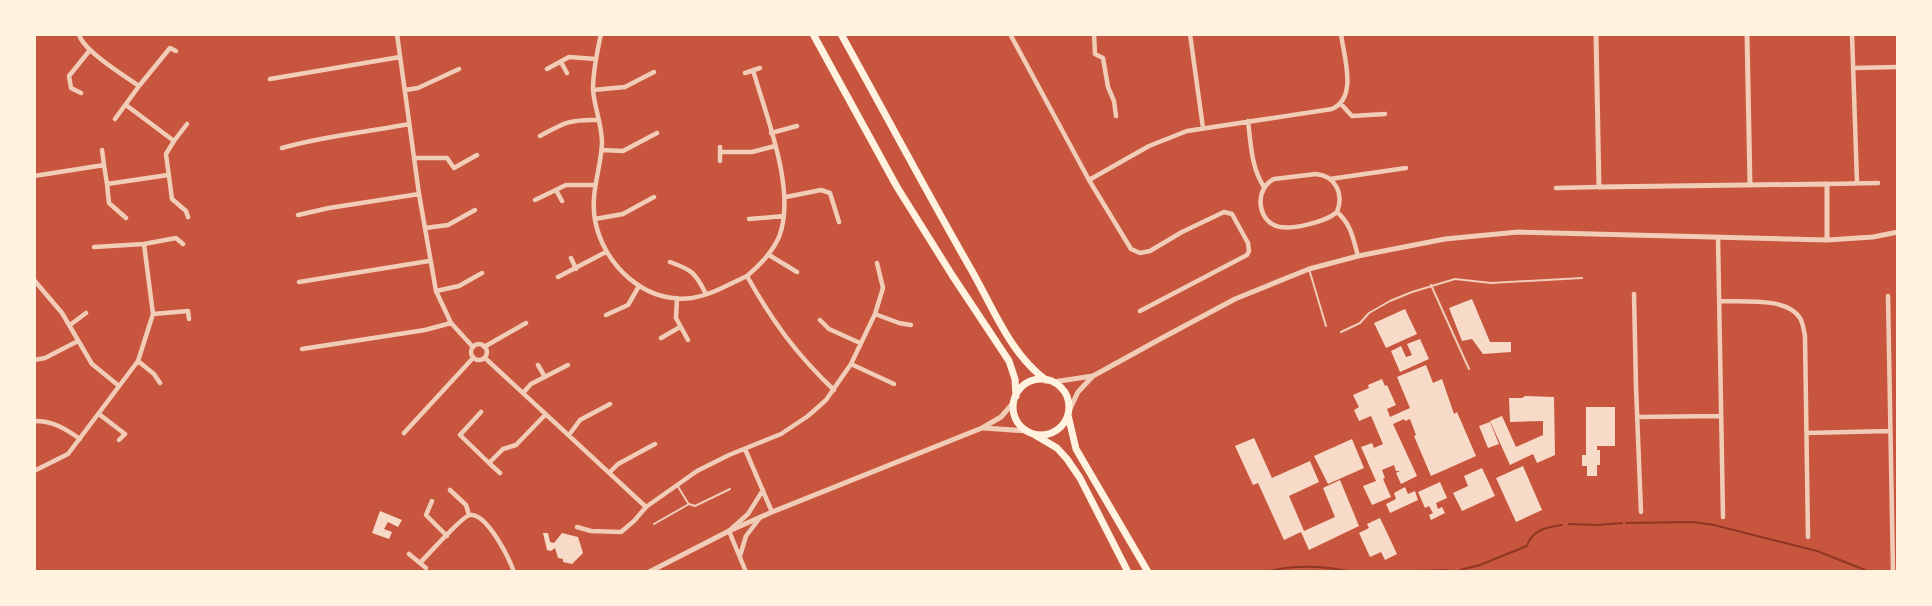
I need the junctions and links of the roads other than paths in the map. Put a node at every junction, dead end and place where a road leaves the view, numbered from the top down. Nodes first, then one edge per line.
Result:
1 (79, 34) edge
2 (397, 34) edge
3 (601, 34) edge
4 (813, 34) edge
5 (843, 34) edge
6 (1010, 34) edge
7 (1094, 34) edge
8 (1190, 34) edge
9 (1341, 34) edge
10 (1596, 34) edge
11 (1747, 34) edge
12 (1852, 34) edge
13 (90, 50) junction
14 (176, 51) dead end
15 (400, 57) junction
16 (596, 59) junction
17 (561, 62) junction
18 (1898, 67) edge
19 (760, 68) dead end
20 (1853, 68) junction
21 (459, 69) dead end
22 (547, 69) dead end
23 (753, 70) junction
24 (654, 72) dead end
25 (567, 73) dead end
26 (745, 73) dead end
27 (270, 79) dead end
28 (139, 86) junction
29 (405, 90) junction
30 (593, 90) junction
31 (81, 93) dead end
32 (1341, 104) junction
33 (126, 105) junction
34 (1385, 114) dead end
35 (1116, 116) dead end
36 (115, 120) dead end
37 (598, 120) junction
38 (1248, 121) junction
39 (187, 124) dead end
40 (409, 124) junction
41 (797, 126) dead end
42 (1203, 128) junction
43 (657, 133) dead end
44 (771, 133) junction
45 (540, 136) dead end
46 (174, 141) junction
47 (775, 146) junction
48 (282, 148) dead end
49 (102, 150) dead end
50 (602, 150) junction
51 (477, 155) dead end
52 (415, 158) junction
53 (720, 161) dead end
54 (104, 165) junction
55 (1406, 168) dead end
56 (168, 175) junction
57 (34, 176) edge
58 (1330, 179) junction
59 (1089, 180) junction
60 (1857, 183) junction
61 (1878, 183) dead end
62 (107, 184) junction
63 (1827, 184) junction
64 (595, 185) junction
65 (1750, 185) junction
66 (1264, 187) junction
67 (1599, 187) junction
68 (1556, 188) dead end
69 (556, 190) junction
70 (419, 194) junction
71 (654, 197) dead end
72 (786, 197) junction
73 (535, 200) dead end
74 (562, 201) dead end
75 (475, 210) dead end
76 (1337, 212) junction
77 (298, 215) dead end
78 (784, 216) junction
79 (188, 217) dead end
80 (126, 218) dead end
81 (595, 219) junction
82 (749, 219) dead end
83 (839, 222) dead end
84 (425, 228) junction
85 (1898, 232) edge
86 (1718, 237) junction
87 (1827, 240) junction
88 (144, 244) junction
89 (183, 244) dead end
90 (94, 247) dead end
91 (606, 252) junction
92 (769, 255) junction
93 (1358, 256) junction
94 (571, 258) dead end
95 (429, 261) junction
96 (669, 261) dead end
97 (877, 263) dead end
98 (576, 269) junction
99 (1309, 269) junction
100 (797, 272) dead end
101 (482, 273) dead end
102 (747, 276) junction
103 (558, 277) dead end
104 (1582, 278) dead end
105 (35, 282) edge
106 (299, 282) dead end
107 (1431, 285) junction
108 (639, 286) junction
109 (435, 291) junction
110 (706, 294) junction
111 (1634, 294) dead end
112 (1888, 296) dead end
113 (677, 298) junction
114 (1720, 301) junction
115 (1140, 311) dead end
116 (86, 313) dead end
117 (153, 314) junction
118 (875, 314) junction
119 (606, 315) dead end
120 (189, 319) dead end
121 (820, 320) dead end
122 (451, 323) junction
123 (526, 323) dead end
124 (70, 325) junction
125 (911, 325) dead end
126 (1326, 326) dead end
127 (680, 327) junction
128 (1341, 332) dead end
129 (661, 338) dead end
130 (688, 340) dead end
131 (78, 341) junction
132 (860, 343) junction
133 (473, 347) junction
134 (484, 347) junction
135 (302, 349) dead end
136 (473, 357) junction
137 (485, 358) junction
138 (34, 360) edge
139 (138, 361) junction
140 (851, 364) junction
141 (538, 365) dead end
142 (568, 365) dead end
143 (1468, 369) dead end
144 (1093, 376) junction
145 (545, 377) junction
146 (1049, 381) junction
147 (160, 383) dead end
148 (894, 384) dead end
149 (118, 386) junction
150 (834, 390) junction
151 (523, 393) junction
152 (1015, 399) junction
153 (610, 404) dead end
154 (481, 412) dead end
155 (99, 414) junction
156 (1068, 414) junction
157 (545, 415) junction
158 (1720, 416) junction
159 (1637, 417) junction
160 (35, 421) edge
161 (979, 429) junction
162 (1889, 431) junction
163 (1029, 432) junction
164 (404, 433) dead end
165 (1807, 433) junction
166 (568, 435) junction
167 (80, 439) junction
168 (119, 440) dead end
169 (655, 444) dead end
170 (746, 449) junction
171 (489, 462) junction
172 (34, 471) edge
173 (1898, 472) edge
174 (500, 473) dead end
175 (609, 473) junction
176 (1891, 473) junction
177 (677, 485) junction
178 (729, 489) dead end
179 (450, 490) dead end
180 (763, 490) junction
181 (432, 501) dead end
182 (688, 504) junction
183 (646, 507) junction
184 (772, 512) junction
185 (1641, 512) dead end
186 (469, 515) junction
187 (760, 517) junction
188 (1723, 518) dead end
189 (654, 524) dead end
190 (577, 527) dead end
191 (729, 531) junction
192 (447, 536) junction
193 (1808, 537) dead end
194 (409, 554) dead end
195 (740, 557) junction
196 (420, 563) junction
197 (426, 568) dead end
198 (1893, 571) edge
199 (514, 572) edge
200 (649, 572) edge
201 (746, 572) edge
202 (1128, 572) edge
203 (1148, 572) edge

1 - 13 street
2 - 15 street
3 - 16 street
4 - 152 main road
5 - 146 main road
6 - 59 street
7 - 35 street
8 - 42 street
9 - 32 street
10 - 67 street
11 - 65 street
12 - 20 street
13 - 28 street
13 - 31 street
14 - 28 street
15 - 27 street
15 - 29 street
16 - 17 street
16 - 30 street
17 - 22 street
17 - 25 street
18 - 20 street
19 - 23 street
20 - 60 street
21 - 29 street
23 - 26 street
23 - 44 street
24 - 30 street
28 - 33 street
29 - 40 street
30 - 37 street
32 - 34 street
32 - 38 street
33 - 36 street
33 - 46 street
37 - 45 street
37 - 50 street
38 - 42 street
38 - 66 street
39 - 46 street
40 - 48 street
40 - 52 street
41 - 44 street
42 - 59 street
43 - 50 street
44 - 47 street
46 - 56 street
47 - 53 street
47 - 72 street
49 - 54 street
50 - 64 street
51 - 52 street
52 - 70 street
54 - 57 street
54 - 62 street
55 - 58 street
56 - 62 street
56 - 79 street
58 - 66 street
58 - 76 street
59 - 115 street
60 - 61 street
60 - 63 street
62 - 80 street
63 - 65 street
63 - 87 street
64 - 69 street
64 - 81 street
65 - 67 street
66 - 76 street
67 - 68 street
69 - 73 street
69 - 74 street
70 - 77 street
70 - 84 street
71 - 81 street
72 - 78 street
72 - 83 street
75 - 84 street
76 - 93 street
78 - 82 street
78 - 92 street
81 - 91 street
84 - 95 street
85 - 87 street
86 - 87 street
86 - 93 street
86 - 114 street
88 - 89 street
88 - 90 street
88 - 117 street
91 - 98 street
91 - 108 street
92 - 100 street
92 - 102 street
93 - 99 street
94 - 98 street
95 - 106 street
95 - 109 street
96 - 110 street
97 - 118 street
98 - 103 street
99 - 126 lane
99 - 144 street
101 - 109 street
102 - 110 street
102 - 150 street
104 - 107 lane
105 - 124 street
107 - 128 lane
107 - 143 lane
108 - 113 street
108 - 119 street
109 - 122 street
110 - 113 street
111 - 159 street
112 - 162 street
113 - 127 street
114 - 158 street
114 - 165 street
116 - 124 street
117 - 120 street
117 - 139 street
118 - 125 street
118 - 132 street
121 - 132 street
122 - 133 street
122 - 135 street
123 - 134 street
124 - 131 street
127 - 129 street
127 - 130 street
131 - 138 street
131 - 149 street
132 - 140 street
133 - 134 street
133 - 136 street
134 - 137 street
136 - 137 street
136 - 164 street
137 - 151 street
139 - 147 street
139 - 149 street
140 - 148 street
140 - 150 street
141 - 145 street
142 - 145 street
144 - 146 street
144 - 156 street
145 - 151 street
146 - 152 main road
146 - 156 main road
149 - 155 street
150 - 170 street
151 - 157 street
152 - 161 street
152 - 163 main road
153 - 166 street
154 - 171 street
155 - 167 street
155 - 168 street
156 - 163 main road
156 - 203 main road
157 - 166 street
157 - 171 street
158 - 159 street
158 - 188 street
159 - 185 street
160 - 167 street
161 - 163 street
161 - 184 street
162 - 165 street
162 - 176 street
163 - 202 main road
165 - 193 street
166 - 175 street
167 - 172 street
169 - 175 street
170 - 177 street
170 - 180 street
171 - 174 street
173 - 176 street
175 - 183 street
176 - 198 street
177 - 182 lane
177 - 183 street
178 - 182 lane
179 - 186 street
180 - 184 street
180 - 191 street
181 - 192 street
182 - 189 lane
183 - 190 street
184 - 187 street
186 - 192 street
186 - 199 street
187 - 191 street
187 - 195 street
191 - 195 street
191 - 200 street
192 - 196 street
194 - 196 street
195 - 201 street
196 - 197 street

